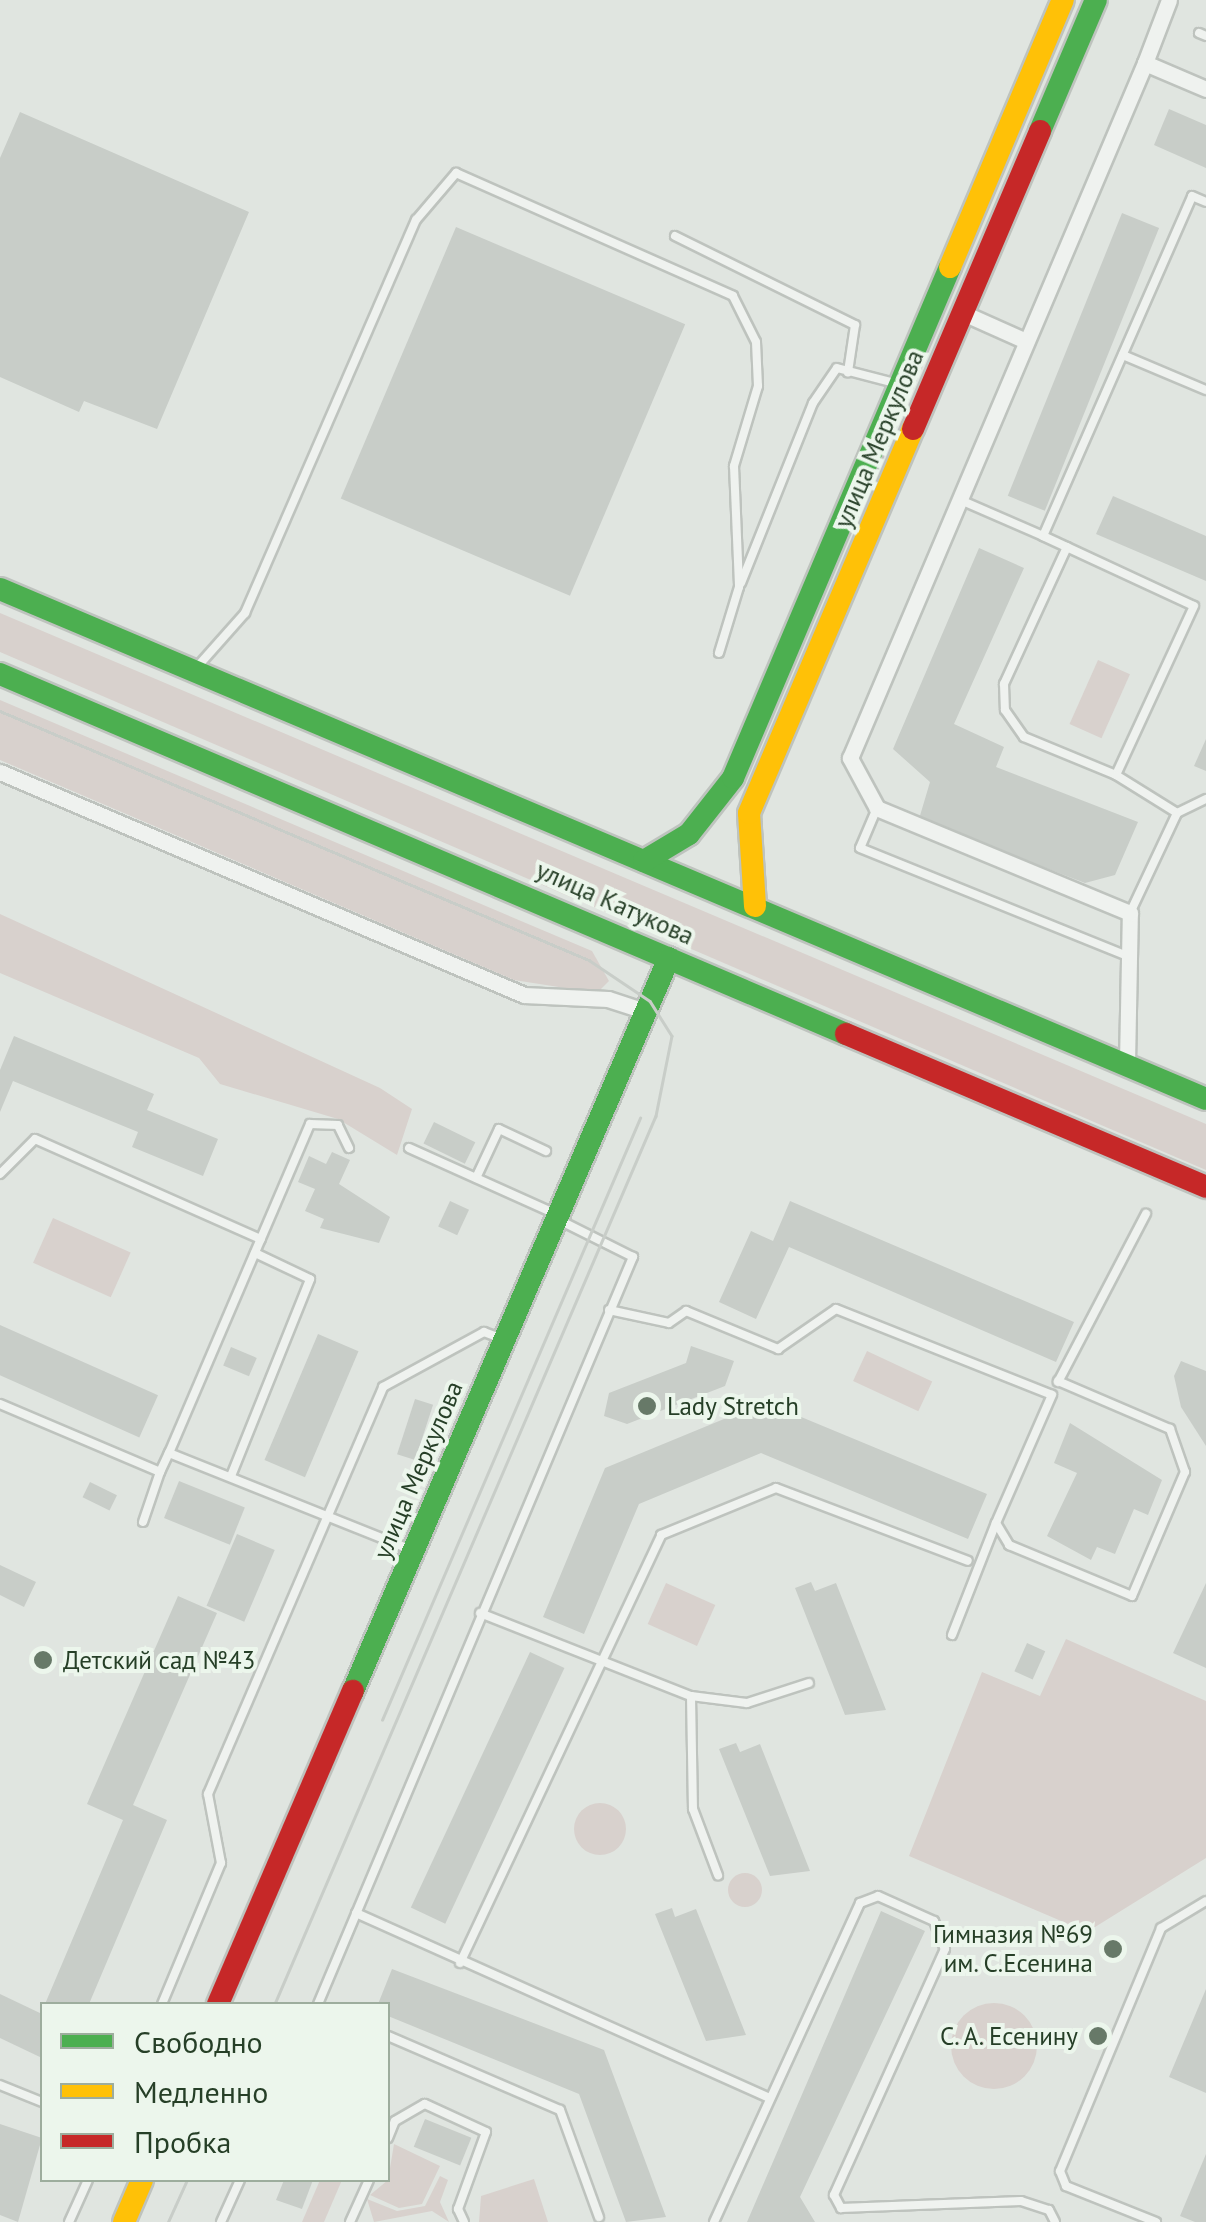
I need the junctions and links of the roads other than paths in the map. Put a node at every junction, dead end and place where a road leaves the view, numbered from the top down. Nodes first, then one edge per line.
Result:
1 (1063, 0) edge
2 (1096, 0) edge
3 (1169, 0) edge
4 (1144, 63) junction
5 (1206, 89) edge
6 (1206, 202) edge
7 (675, 236) dead end
8 (963, 313) junction
9 (1026, 341) junction
10 (1124, 355) junction
11 (848, 372) junction
12 (904, 384) junction
13 (1206, 390) edge
14 (958, 499) junction
15 (1043, 536) junction
16 (1067, 547) junction
17 (740, 588) junction
18 (0, 589) edge
19 (719, 653) dead end
20 (190, 670) junction
21 (0, 674) edge
22 (0, 772) edge
23 (1116, 775) junction
24 (1206, 799) edge
25 (877, 808) junction
26 (1177, 813) junction
27 (644, 861) junction
28 (755, 906) junction
29 (1130, 914) junction
30 (1122, 954) junction
31 (669, 958) junction
32 (646, 1011) junction
33 (1127, 1063) junction
34 (1206, 1099) edge
35 (349, 1148) dead end
36 (409, 1148) dead end
37 (546, 1151) dead end
38 (0, 1174) edge
39 (476, 1178) junction
40 (1206, 1187) edge
41 (1146, 1214) dead end
42 (557, 1217) junction
43 (262, 1239) junction
44 (256, 1253) junction
45 (608, 1310) junction
46 (504, 1340) junction
47 (1058, 1382) junction
48 (1052, 1395) junction
49 (0, 1404) edge
50 (169, 1453) junction
51 (160, 1472) junction
52 (231, 1476) junction
53 (326, 1516) junction
54 (143, 1522) dead end
55 (996, 1523) junction
56 (413, 1551) junction
57 (968, 1561) dead end
58 (480, 1613) junction
59 (952, 1634) dead end
60 (601, 1665) junction
61 (809, 1683) dead end
62 (691, 1696) junction
63 (718, 1875) dead end
64 (1206, 1901) edge
65 (356, 1914) junction
66 (460, 1963) junction
67 (163, 2002) edge
68 (219, 2002) edge
69 (321, 2002) edge
70 (390, 2037) edge
71 (0, 2085) edge
72 (770, 2098) junction
73 (40, 2101) edge
74 (390, 2133) edge
75 (87, 2182) edge
76 (141, 2182) edge
77 (239, 2182) edge
78 (368, 2182) edge
79 (599, 2218) dead end
80 (69, 2222) edge
81 (124, 2222) edge
82 (222, 2222) edge
83 (350, 2222) edge
84 (464, 2222) edge
85 (714, 2222) edge
86 (1055, 2222) edge
87 (1156, 2222) edge

1 - 12 street, улица Меркулова
2 - 8 street, улица Меркулова
3 - 4 street
4 - 5 street
4 - 9 street
6 - 10 lane
7 - 11 lane
8 - 9 street
8 - 28 street, улица Меркулова
9 - 14 street
10 - 13 lane
10 - 15 lane
11 - 12 lane
11 - 17 lane
12 - 27 street, улица Меркулова
14 - 15 lane
14 - 25 street
15 - 16 lane
16 - 23 lane
16 - 23 lane
17 - 19 lane
17 - 20 lane
18 - 20 street, улица Катукова
20 - 27 street, улица Катукова
21 - 31 street, улица Катукова
22 - 32 street
23 - 26 lane
24 - 26 lane
25 - 29 street
25 - 30 lane
26 - 29 lane
27 - 28 street, улица Катукова
28 - 33 street, улица Катукова
29 - 30 street
30 - 33 street
31 - 32 street, улица Меркулова
31 - 40 street, улица Катукова
32 - 42 street, улица Меркулова
33 - 34 street, улица Катукова
35 - 43 lane
36 - 39 lane
37 - 39 lane
38 - 43 lane
39 - 42 lane
41 - 47 lane
42 - 45 lane
42 - 46 street, улица Меркулова
43 - 44 lane
44 - 50 lane
44 - 52 lane
45 - 48 lane
45 - 58 lane
46 - 53 lane
46 - 56 street, улица Меркулова
47 - 48 lane
47 - 55 lane
48 - 55 lane
49 - 51 lane
50 - 51 lane
50 - 52 lane
51 - 54 lane
52 - 53 lane
53 - 56 lane
53 - 67 lane
55 - 59 lane
56 - 68 street, улица Меркулова
57 - 60 lane
58 - 60 lane
58 - 65 lane
60 - 62 lane
60 - 66 lane
61 - 62 lane
62 - 63 lane
64 - 87 lane
65 - 66 lane
65 - 69 lane
66 - 72 lane
70 - 79 lane
71 - 73 lane
72 - 85 lane
72 - 86 lane
74 - 84 lane
75 - 80 lane
76 - 81 street
77 - 82 lane
78 - 83 lane

